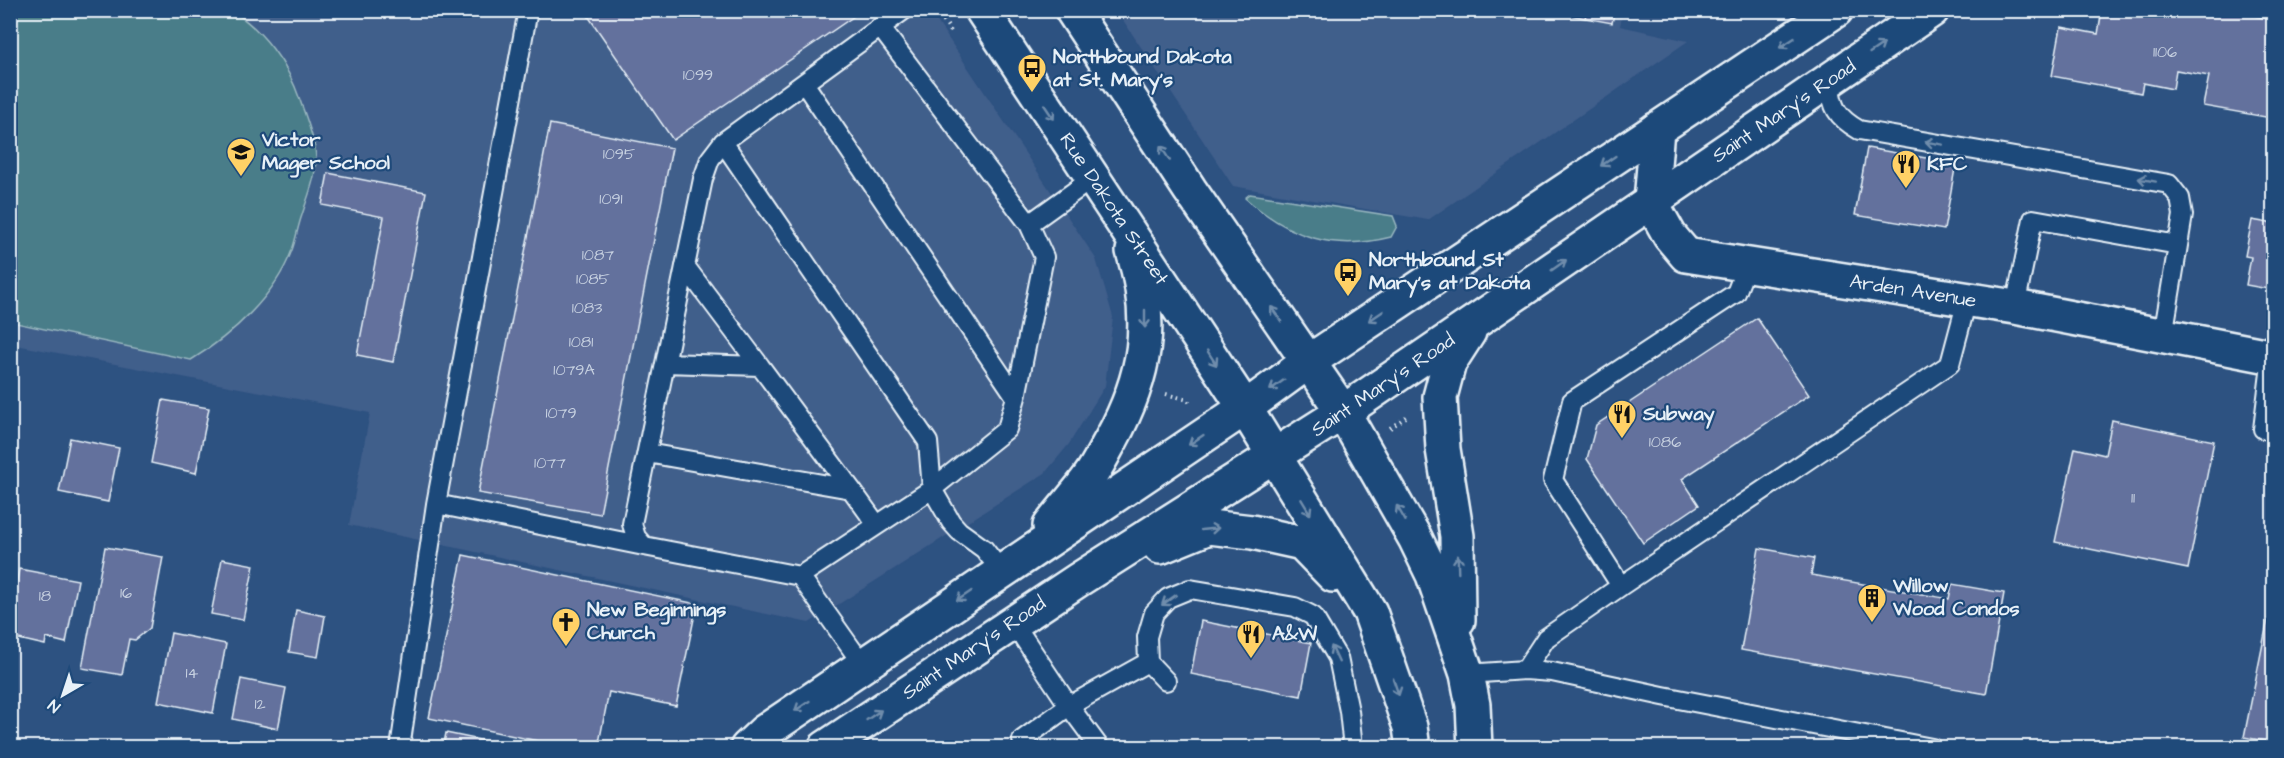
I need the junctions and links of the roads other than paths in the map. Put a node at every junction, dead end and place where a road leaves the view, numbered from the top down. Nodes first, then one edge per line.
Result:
1 (528, 10) edge
2 (904, 10) edge
3 (982, 10) edge
4 (1072, 10) edge
5 (1836, 10) edge
6 (1932, 10) edge
7 (880, 27) junction
8 (1828, 81) junction
9 (804, 83) junction
10 (1657, 129) junction
11 (723, 142) junction
12 (1093, 178) junction
13 (1651, 202) junction
14 (1123, 221) junction
15 (1029, 224) junction
16 (2178, 245) junction
17 (1747, 265) junction
18 (685, 266) junction
19 (1967, 300) junction
20 (2015, 307) junction
21 (1476, 322) junction
22 (2163, 336) junction
23 (2273, 357) edge
24 (1308, 362) junction
25 (665, 363) junction
26 (760, 366) junction
27 (1016, 396) junction
28 (1245, 408) junction
29 (1343, 412) junction
30 (2274, 431) edge
31 (647, 453) junction
32 (1275, 457) junction
33 (851, 489) junction
34 (932, 489) junction
35 (436, 504) junction
36 (877, 525) junction
37 (644, 546) junction
38 (1029, 552) junction
39 (1001, 571) junction
40 (800, 576) junction
41 (1078, 580) junction
42 (1621, 586) junction
43 (1370, 612) junction
44 (1013, 622) junction
45 (1462, 658) junction
46 (1148, 662) junction
47 (863, 665) junction
48 (1525, 670) junction
49 (1166, 681) dead end
50 (1069, 706) junction
51 (1024, 744) edge
52 (400, 747) edge
53 (747, 747) edge
54 (825, 747) edge
55 (1100, 747) edge
56 (1353, 747) edge
57 (1413, 747) edge
58 (1475, 747) edge
59 (1932, 747) edge

1 - 35 lane
2 - 7 lane
3 -> 12 main road, Rue Dakota Street
24 -> 4 main road
5 -> 10 main road
8 -> 6 main road, Saint Mary's Road
7 - 9 lane
7 - 15 lane
8 - 13 main road, Saint Mary's Road
16 -> 8 lane
9 - 11 lane
9 - 27 lane
10 - 13 main road
10 -> 24 main road
11 - 18 lane
11 - 34 lane
12 - 14 main road, Rue Dakota Street
12 - 15 lane
13 - 17 main road, Arden Avenue
21 -> 13 main road, Saint Mary's Road
14 -> 28 main road, Rue Dakota Street
14 -> 38 main road
15 - 27 lane
16 - 20 lane
16 - 22 lane
17 - 19 main road, Arden Avenue
17 - 42 lane
18 - 25 lane
18 - 26 lane
19 - 20 main road, Arden Avenue
19 - 42 lane
20 - 22 main road, Arden Avenue
21 - 29 main road, Saint Mary's Road
45 -> 21 main road
22 - 23 main road, Arden Avenue
23 - 30 lane
24 -> 28 main road
24 - 29 main road
25 - 26 lane
25 - 31 lane
26 - 33 lane
27 - 34 lane
28 - 32 main road, Rue Dakota Street
28 -> 38 main road
29 - 32 main road, Saint Mary's Road
45 -> 29 main road
31 - 33 lane
31 - 37 lane
32 - 41 main road, Saint Mary's Road
32 -> 43 main road, Rue Dakota Street
33 - 36 lane
34 - 36 lane
34 - 39 lane
35 - 37 lane
35 - 52 lane
36 - 40 lane
37 - 40 lane
38 - 39 main road
39 -> 47 main road
40 - 47 lane
41 -> 43 main road
41 - 44 main road, Saint Mary's Road
42 - 48 lane
43 -> 57 main road
44 - 50 lane
54 -> 44 main road, Saint Mary's Road
45 - 48 lane
45 - 58 main road
46 - 49 lane
46 - 50 lane
56 -> 46 lane
47 -> 53 main road
48 - 59 lane
50 - 51 lane
50 - 55 lane

